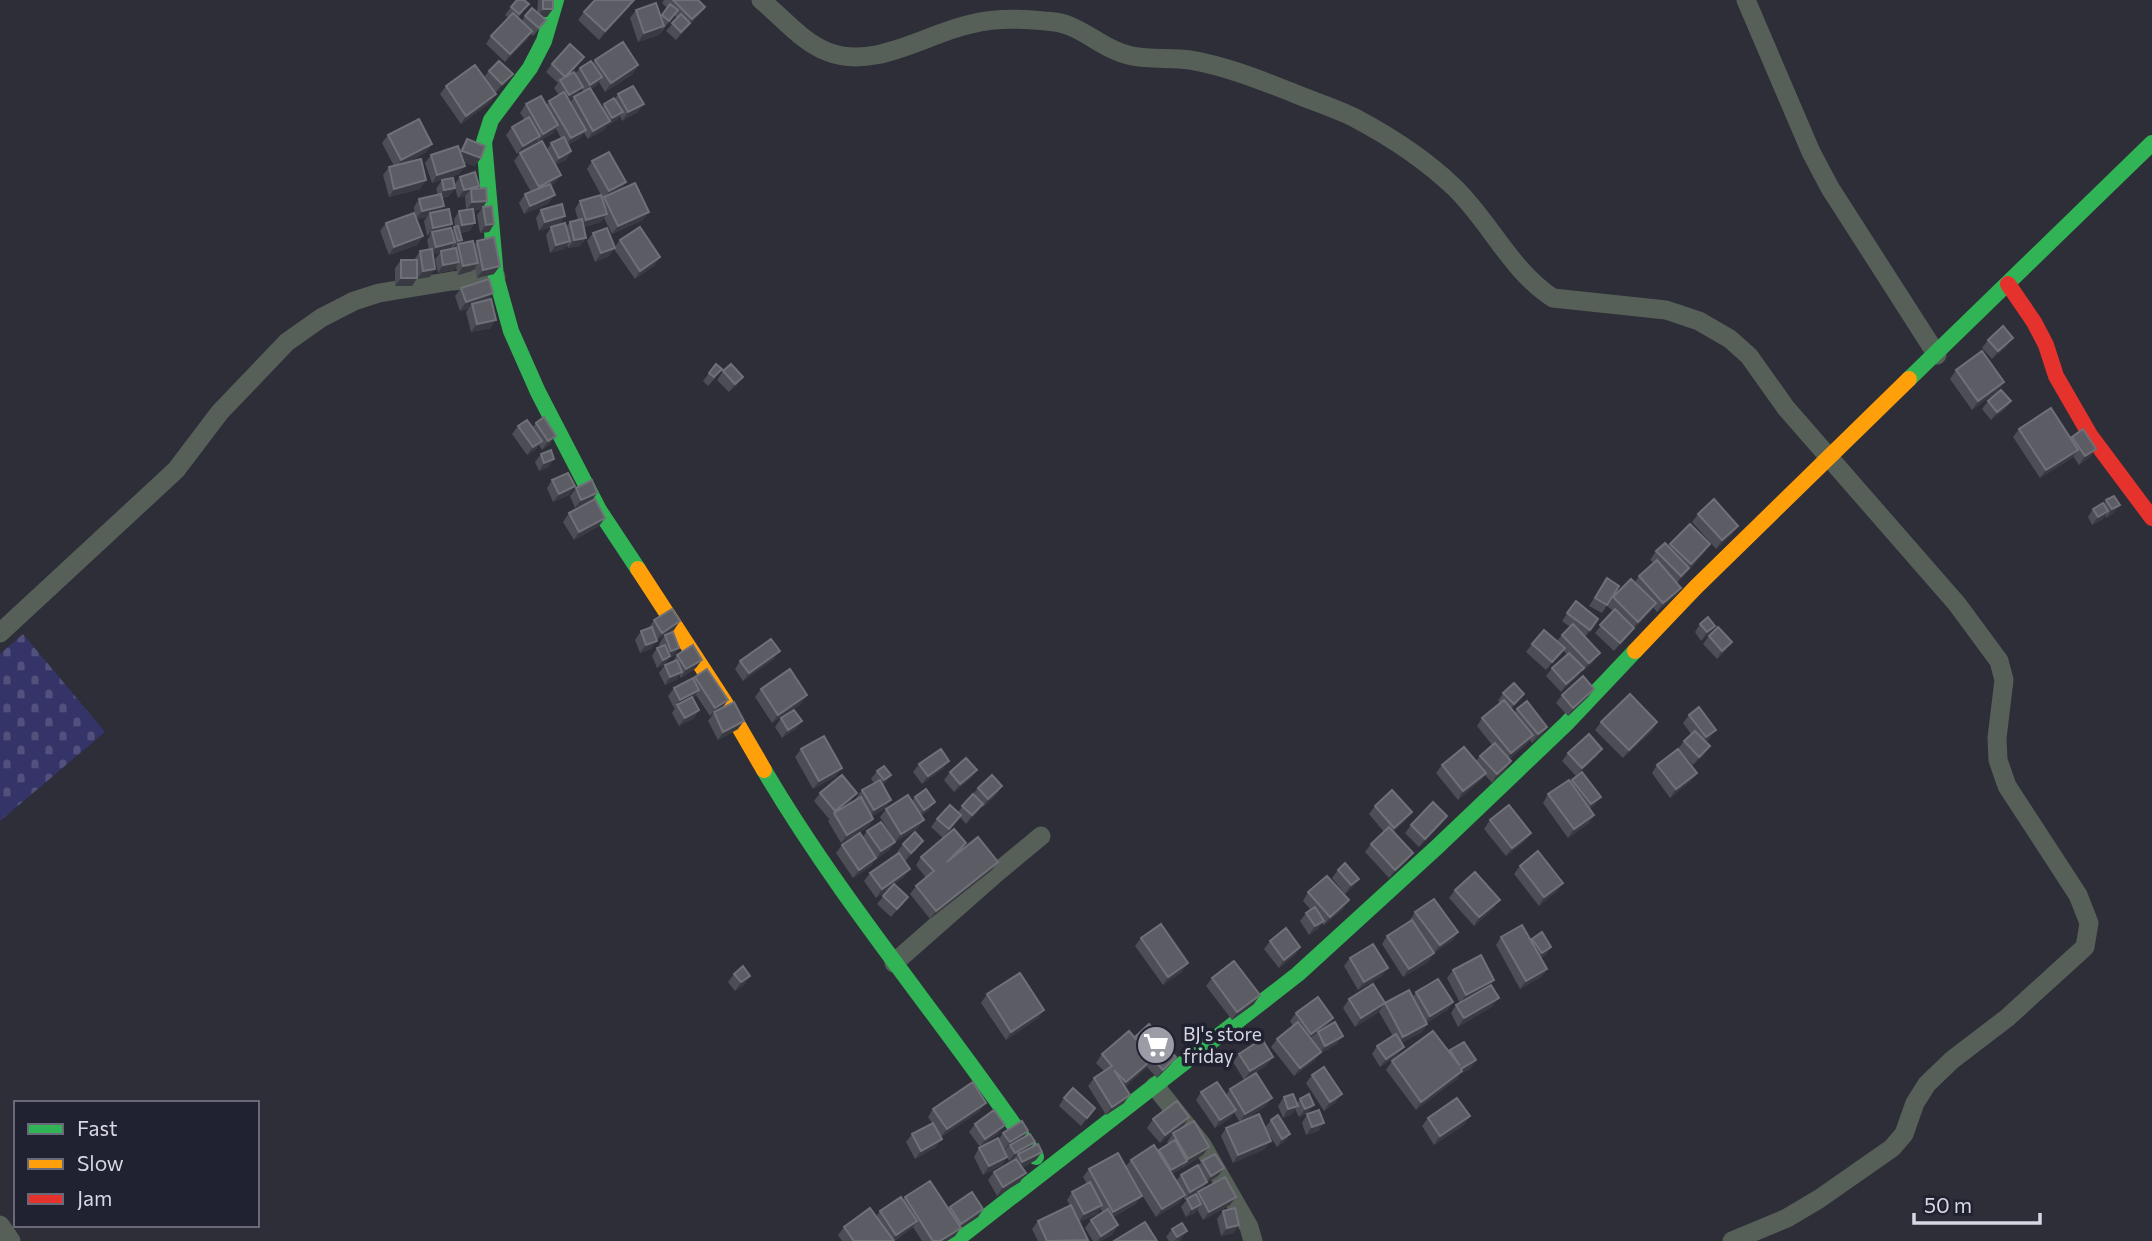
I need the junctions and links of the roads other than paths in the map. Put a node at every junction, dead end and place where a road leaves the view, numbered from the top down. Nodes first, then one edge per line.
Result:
1 (556, 0) edge
2 (761, 0) edge
3 (1746, 0) edge
4 (2152, 143) edge
5 (496, 277) junction
6 (2008, 284) junction
7 (1937, 355) junction
8 (1829, 459) junction
9 (2152, 518) edge
10 (0, 633) edge
11 (1041, 836) dead end
12 (894, 963) junction
13 (1155, 1086) junction
14 (1046, 1171) junction
15 (0, 1225) edge
16 (11, 1241) edge
17 (955, 1241) edge
18 (1253, 1241) edge
19 (1732, 1241) edge

1 - 5 main road
2 - 8 street
3 - 7 street
4 - 6 main road
5 - 10 street
5 - 12 main road
6 - 7 main road
6 - 9 main road
7 - 8 main road
8 - 13 main road
8 - 19 street
11 - 12 street
12 - 14 main road
13 - 14 main road
13 - 18 street
14 - 17 main road
15 - 16 street

